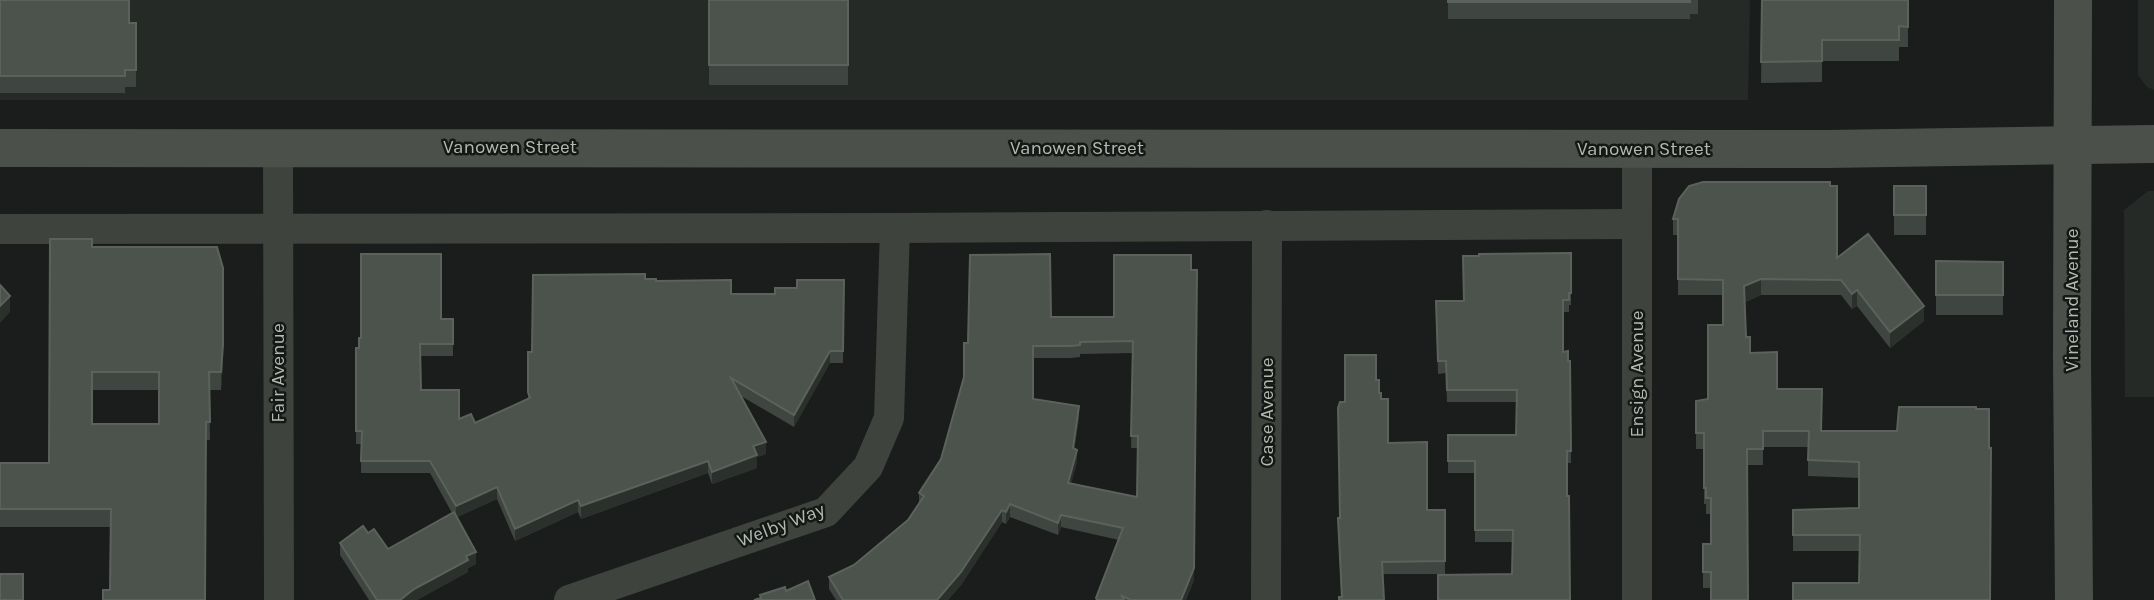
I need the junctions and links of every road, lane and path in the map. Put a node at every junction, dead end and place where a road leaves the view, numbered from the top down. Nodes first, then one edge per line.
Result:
1 (2073, 0) edge
2 (2072, 144) junction
3 (2154, 144) edge
4 (278, 147) junction
5 (0, 148) edge
6 (1637, 149) junction
7 (1636, 224) junction
8 (1267, 225) junction
9 (895, 228) junction
10 (0, 229) edge
11 (278, 229) junction
12 (279, 600) edge
13 (569, 600) edge
14 (1266, 600) edge
15 (1637, 600) edge
16 (2074, 600) edge

1 - 2 main road, Vineland Avenue
2 - 3 main road, Vanowen Street
2 - 6 main road, Vanowen Street
2 - 16 main road, Vineland Avenue
4 - 5 main road, Vanowen Street
4 - 6 main road, Vanowen Street
4 - 11 street, Fair Avenue
6 - 7 street, Ensign Avenue
7 - 8 street
7 - 15 street, Ensign Avenue
8 - 9 street
8 - 14 street, Case Avenue
9 - 11 street
9 - 13 street, Welby Way
10 - 11 street
11 - 12 street, Fair Avenue

